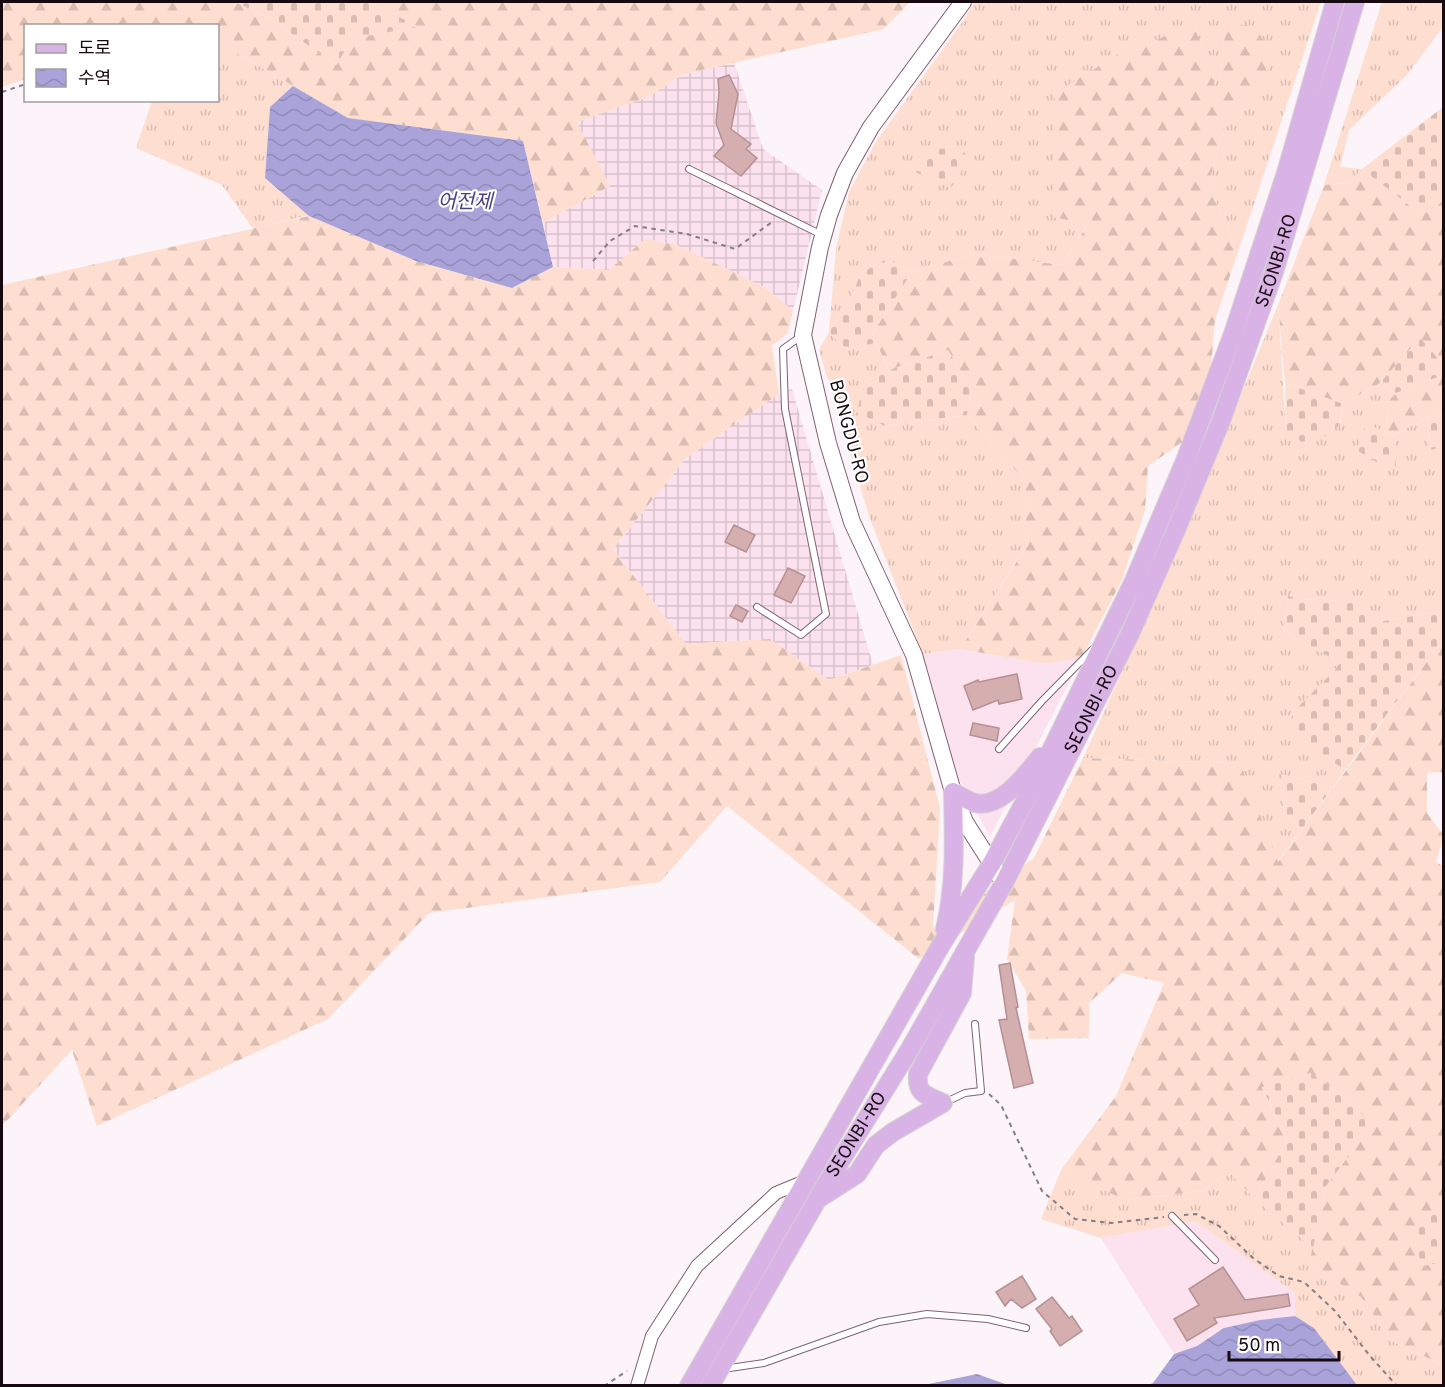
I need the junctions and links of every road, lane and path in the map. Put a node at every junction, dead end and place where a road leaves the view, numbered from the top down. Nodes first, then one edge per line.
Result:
1 (963, 2) edge
2 (1335, 2) edge
3 (1355, 2) edge
4 (24, 85) edge
5 (2, 92) edge
6 (689, 168) dead end
7 (782, 214) junction
8 (823, 235) junction
9 (593, 261) dead end
10 (803, 335) junction
11 (757, 608) dead end
12 (1107, 634) junction
13 (1063, 726) junction
14 (999, 749) dead end
15 (953, 792) junction
16 (992, 863) junction
17 (1004, 883) junction
18 (941, 945) junction
19 (966, 950) junction
20 (975, 1024) dead end
21 (943, 1102) junction
22 (806, 1181) junction
23 (817, 1200) junction
24 (1172, 1216) dead end
25 (1215, 1260) dead end
26 (1026, 1328) dead end
27 (645, 1358) junction
28 (720, 1369) junction
29 (637, 1384) edge
30 (604, 1386) edge
31 (689, 1386) edge
32 (710, 1386) edge

1 - 8 main road, BONGDU-RO
2 - 12 main road, SEONBI-RO
3 - 17 main road, SEONBI-RO
4 - 5 path
6 - 7 lane
7 - 8 lane
7 - 9 path
8 - 10 main road, BONGDU-RO
10 - 11 lane
10 - 15 main road, BONGDU-RO
12 - 13 main road, SEONBI-RO
12 - 14 lane
13 - 15 main road
13 - 16 main road, SEONBI-RO
15 - 16 main road, BONGDU-RO
15 - 18 main road
16 - 17 main road, BONGDU-RO
16 - 18 main road, SEONBI-RO
17 - 19 main road, SEONBI-RO
18 - 22 main road, SEONBI-RO
19 - 21 main road
19 - 23 main road, SEONBI-RO
20 - 21 lane
21 - 23 main road
22 - 27 street
22 - 31 main road, SEONBI-RO
23 - 28 main road, SEONBI-RO
24 - 25 lane
26 - 28 lane
27 - 29 street
27 - 30 path
28 - 32 main road, SEONBI-RO

